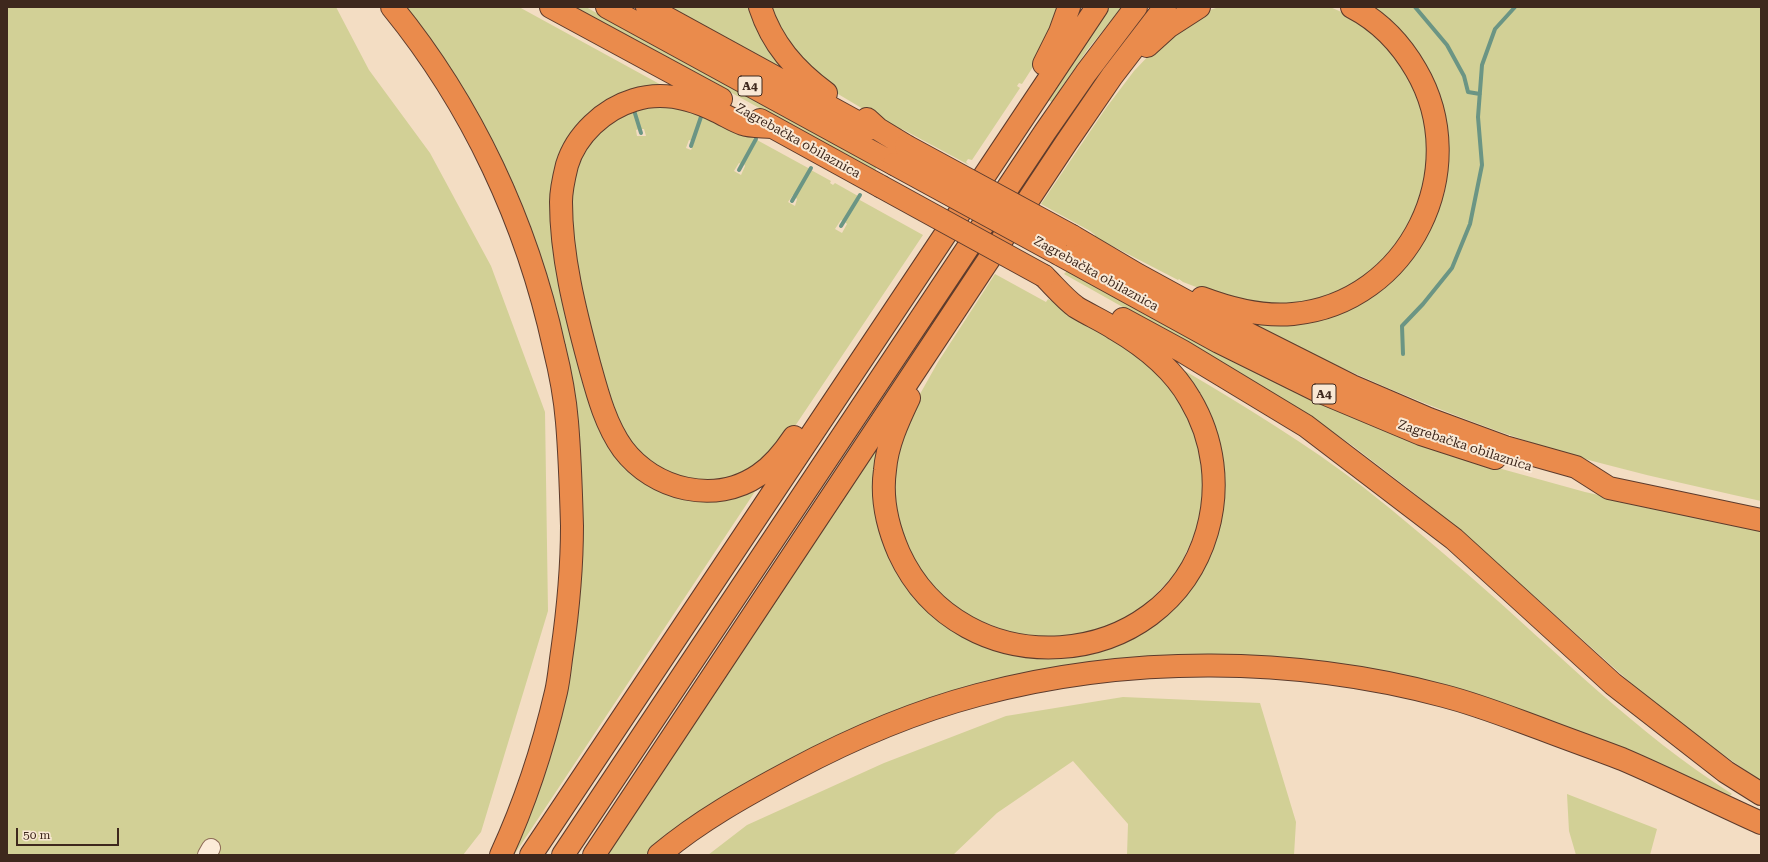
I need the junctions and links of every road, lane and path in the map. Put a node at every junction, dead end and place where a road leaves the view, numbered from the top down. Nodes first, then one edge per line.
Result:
1 (392, 7) edge
2 (551, 7) edge
3 (606, 7) edge
4 (647, 7) edge
5 (760, 7) edge
6 (1069, 7) edge
7 (1097, 7) edge
8 (1136, 7) edge
9 (1165, 7) edge
10 (1199, 7) edge
11 (1352, 7) edge
12 (1093, 103) junction
13 (772, 127) junction
14 (878, 129) junction
15 (985, 175) junction
16 (1138, 275) junction
17 (1044, 276) junction
18 (953, 312) junction
19 (840, 393) junction
20 (1609, 488) junction
21 (1761, 520) edge
22 (1761, 794) edge
23 (1761, 823) edge
24 (501, 855) edge
25 (531, 855) edge
26 (563, 855) edge
27 (594, 855) edge
28 (659, 855) edge

1 - 24 highway
2 - 13 highway, Zagrebačka obilaznica / A4
3 - 20 highway, Zagrebačka obilaznica / A4, bridge
4 - 14 highway
5 - 14 highway
6 - 15 highway
7 - 15 highway
8 - 26 highway
9 - 12 highway
10 - 12 highway
11 - 16 highway
12 - 18 highway
13 - 17 highway, Zagrebačka obilaznica / A4, bridge
13 - 19 highway
14 - 16 highway, bridge
15 - 19 highway
16 - 20 highway
17 - 18 highway
17 - 22 highway, Zagrebačka obilaznica
18 - 27 highway
19 - 25 highway
20 - 21 highway, Zagrebačka obilaznica
23 - 28 highway

